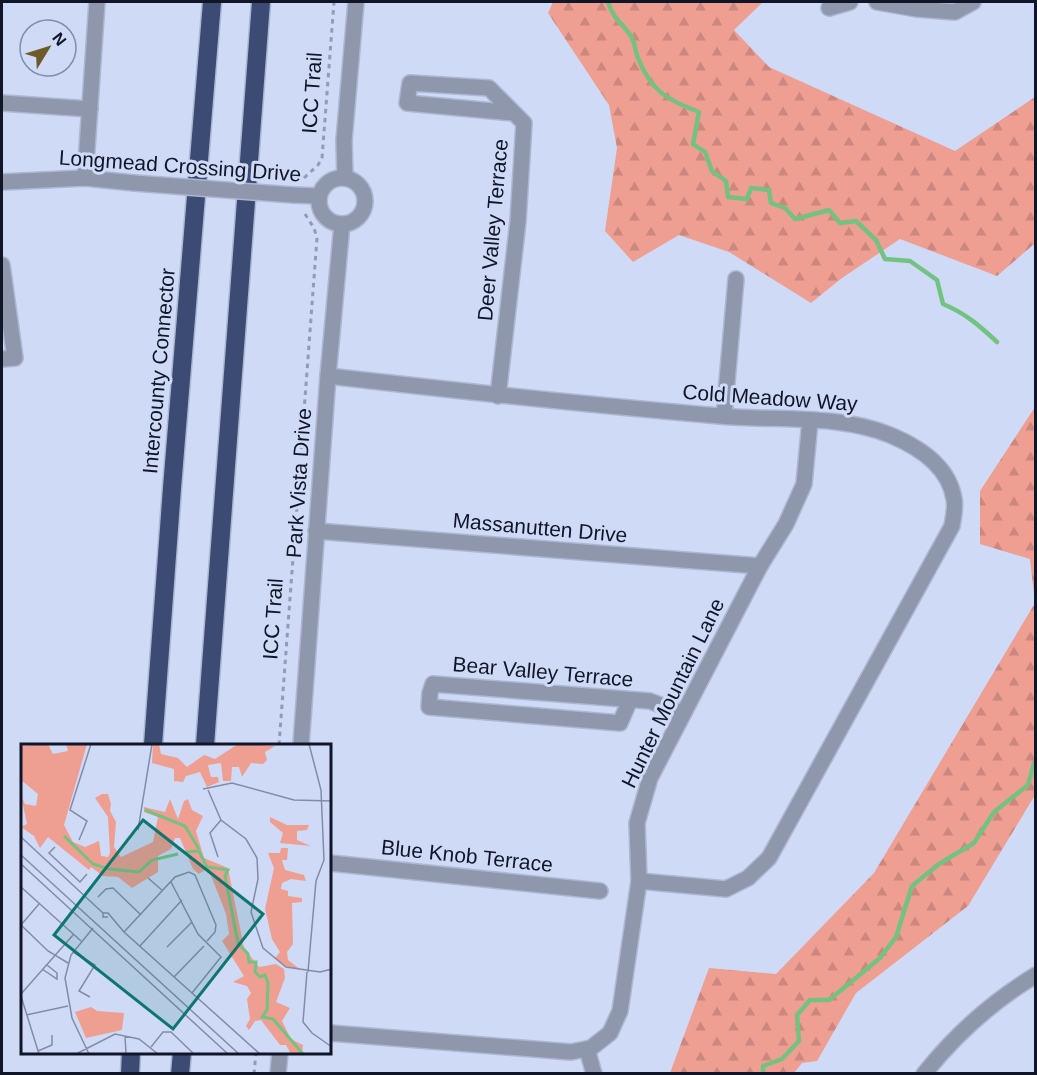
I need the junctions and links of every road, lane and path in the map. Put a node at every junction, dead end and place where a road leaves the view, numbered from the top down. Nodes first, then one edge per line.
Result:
1 (97, 2) edge
2 (212, 2) edge
3 (261, 2) edge
4 (334, 2) edge
5 (356, 2) edge
6 (850, 2) edge
7 (877, 2) edge
8 (973, 2) edge
9 (829, 8) dead end
10 (2, 103) edge
11 (90, 109) junction
12 (514, 114) junction
13 (85, 178) junction
14 (304, 178) dead end
15 (345, 178) junction
16 (2, 182) edge
17 (319, 196) junction
18 (303, 211) dead end
19 (342, 224) junction
20 (2, 265) edge
21 (736, 279) dead end
22 (2, 359) edge
23 (328, 376) junction
24 (498, 396) junction
25 (724, 416) junction
26 (810, 421) junction
27 (316, 531) junction
28 (760, 566) junction
29 (533, 692) junction
30 (630, 700) junction
31 (683, 714) junction
32 (531, 715) junction
33 (153, 744) edge
34 (205, 744) edge
35 (279, 744) edge
36 (301, 744) edge
37 (332, 863) edge
38 (639, 881) junction
39 (600, 891) dead end
40 (1035, 975) edge
41 (332, 1033) edge
42 (587, 1049) junction
43 (131, 1054) edge
44 (182, 1054) edge
45 (256, 1054) edge
46 (280, 1054) edge
47 (130, 1074) edge
48 (180, 1074) edge
49 (254, 1074) edge
50 (278, 1074) edge
51 (594, 1074) edge
52 (924, 1074) edge

1 - 11 street
2 - 33 highway, Intercounty Connector
3 - 34 highway
4 - 14 path, ICC Trail
5 - 15 street
6 - 9 street
7 - 8 street
10 - 11 street
11 - 13 street
12 - 12 street, Deer Valley Terrace
12 - 24 street, Deer Valley Terrace
13 - 16 street, Longmead Crossing Drive
13 - 17 street, Longmead Crossing Drive, bridge
15 - 17 street
15 - 19 street
17 - 19 street
18 - 35 path, ICC Trail
19 - 23 street, Park Vista Drive
20 - 22 street
21 - 25 street
23 - 24 street, Cold Meadow Way
23 - 27 street, Park Vista Drive
24 - 25 street, Cold Meadow Way
25 - 26 street, Cold Meadow Way
26 - 28 street, Hunter Mountain Lane
26 - 38 street, Cold Meadow Way
27 - 28 street, Massanutten Drive
27 - 36 street, Park Vista Drive
28 - 31 street, Hunter Mountain Lane
29 - 30 street, Bear Valley Terrace
29 - 32 street
29 - 32 street, Bear Valley Terrace
30 - 31 street, Bear Valley Terrace
30 - 32 street
31 - 38 street, Hunter Mountain Lane
37 - 39 street, Blue Knob Terrace
38 - 42 street, Hunter Mountain Lane
40 - 52 street
41 - 42 street
42 - 51 street
43 - 47 highway
44 - 48 highway
45 - 49 path
46 - 50 street

